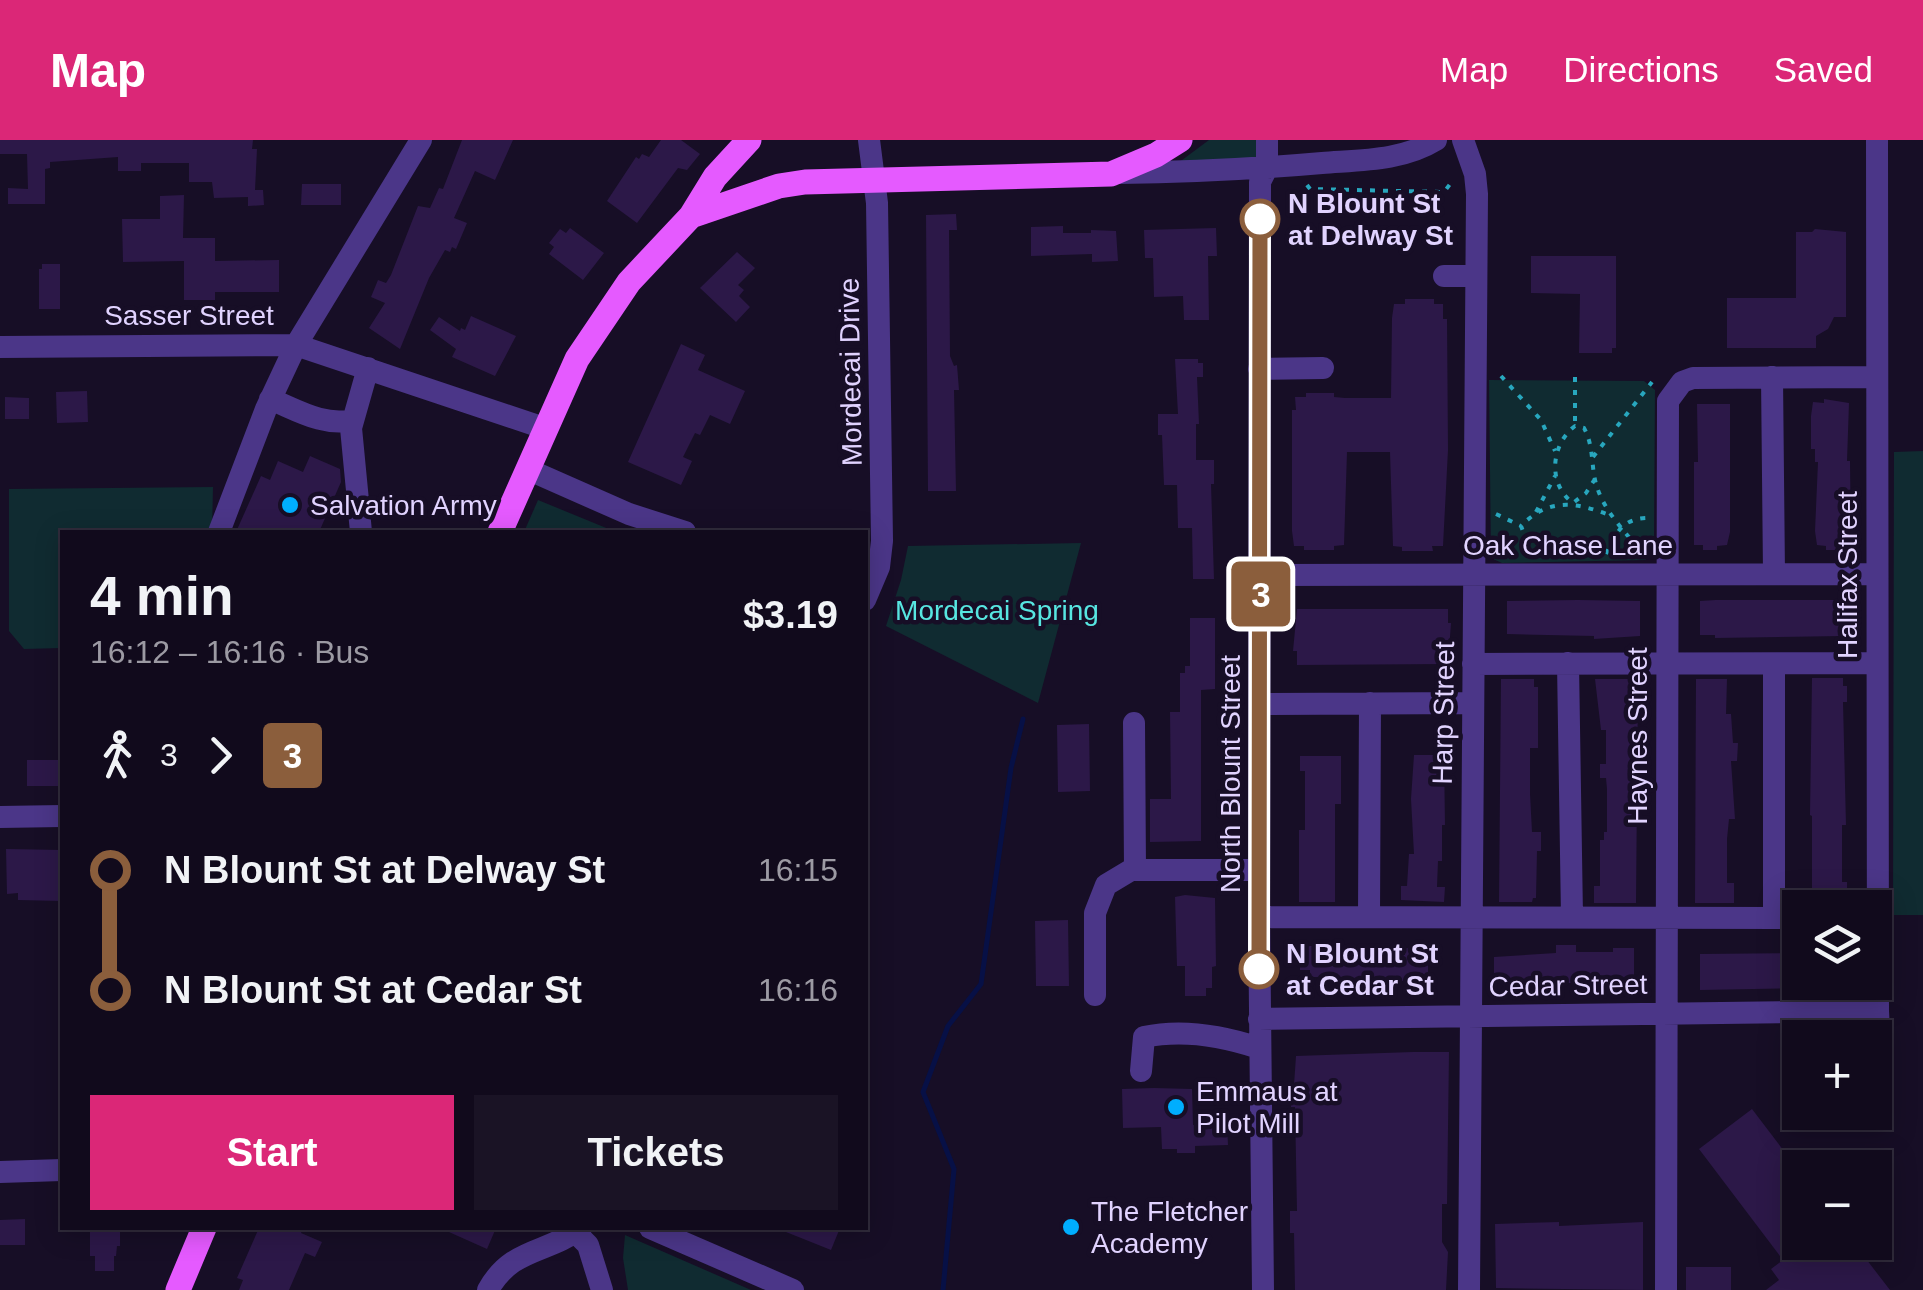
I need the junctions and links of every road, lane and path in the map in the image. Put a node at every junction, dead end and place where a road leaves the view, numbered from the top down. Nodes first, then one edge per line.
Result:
1 (421, 140) edge
2 (749, 140) edge
3 (869, 140) edge
4 (1180, 140) edge
5 (1267, 140) edge
6 (1436, 140) edge
7 (1463, 140) edge
8 (1877, 140) edge
9 (1267, 168) junction
10 (1102, 174) junction
11 (1459, 177) dead end
12 (1299, 179) dead end
13 (873, 180) junction
14 (692, 216) junction
15 (1444, 276) dead end
16 (1476, 276) junction
17 (296, 344) junction
18 (0, 346) edge
19 (368, 368) junction
20 (1322, 368) dead end
21 (1259, 369) junction
22 (1501, 376) dead end
23 (1575, 377) dead end
24 (1772, 377) junction
25 (1877, 377) junction
26 (1652, 382) dead end
27 (270, 399) junction
28 (353, 420) junction
29 (1575, 426) junction
30 (544, 428) junction
31 (1556, 456) junction
32 (1593, 457) junction
33 (528, 470) junction
34 (1556, 473) junction
35 (1595, 479) junction
36 (1573, 503) junction
37 (1496, 514) dead end
38 (1534, 516) junction
39 (1612, 516) junction
40 (1648, 518) dead end
41 (1521, 526) junction
42 (1621, 526) junction
43 (220, 530) edge
44 (360, 530) edge
45 (501, 530) edge
46 (679, 530) edge
47 (1533, 555) dead end
48 (1591, 555) dead end
49 (1648, 560) dead end
50 (872, 566) edge
51 (1668, 574) junction
52 (1774, 574) junction
53 (1876, 574) junction
54 (1261, 575) junction
55 (1474, 575) junction
56 (1568, 663) junction
57 (1877, 663) junction
58 (1473, 664) junction
59 (1774, 664) junction
60 (1666, 665) junction
61 (1473, 703) junction
62 (1260, 704) junction
63 (1370, 704) junction
64 (1134, 724) dead end
65 (60, 816) edge
66 (0, 817) edge
67 (1135, 870) junction
68 (1259, 870) junction
69 (1876, 890) edge
70 (1470, 916) junction
71 (1259, 917) junction
72 (1369, 917) junction
73 (1572, 917) junction
74 (1666, 918) junction
75 (1774, 918) junction
76 (1782, 918) edge
77 (1095, 995) dead end
78 (1878, 1000) edge
79 (1878, 1011) junction
80 (1666, 1014) junction
81 (1470, 1016) junction
82 (1259, 1020) junction
83 (1878, 1020) edge
84 (1260, 1048) junction
85 (1142, 1071) dead end
86 (60, 1170) edge
87 (0, 1172) edge
88 (203, 1230) edge
89 (578, 1230) edge
90 (655, 1230) edge
91 (178, 1290) edge
92 (488, 1290) edge
93 (602, 1290) edge
94 (793, 1290) edge
95 (1262, 1290) edge
96 (1469, 1290) edge
97 (1666, 1290) edge

1 - 17 street
2 - 14 main road
3 - 13 street, Mordecai Drive
4 - 10 main road
5 - 9 street, North Blount Street
6 - 9 street
7 - 16 street, Harp Street
8 - 25 street, Halifax Street
9 - 10 street
9 - 21 street, North Blount Street
10 - 13 main road
11 - 12 path
13 - 14 main road
13 - 50 street, Mordecai Drive
14 - 30 main road
15 - 16 street
16 - 55 street, Harp Street
17 - 18 street, Sasser Street
17 - 19 street, Sasser Street
17 - 27 street
19 - 28 street
19 - 30 street, Sasser Street
20 - 21 street
21 - 54 street, North Blount Street
22 - 31 path
23 - 29 path
24 - 25 street, Haynes Street
24 - 51 street, Haynes Street
24 - 52 street
25 - 53 street, Halifax Street
26 - 32 path
27 - 28 street
27 - 43 street
28 - 44 street
29 - 31 path
29 - 32 path
30 - 33 main road
31 - 34 path
32 - 35 path
33 - 45 main road
33 - 46 street
34 - 36 path
34 - 38 path
35 - 36 path
35 - 39 path
36 - 38 path
36 - 39 path
37 - 41 path
38 - 41 path
39 - 42 path
40 - 42 path
41 - 47 path
42 - 48 path
42 - 49 path
51 - 52 street, Oak Chase Lane
51 - 55 street, Oak Chase Lane
51 - 60 street, Haynes Street
52 - 53 street, Oak Chase Lane
53 - 57 street, Halifax Street
54 - 55 street, Oak Chase Lane
54 - 62 street, North Blount Street
55 - 58 street, Harp Street
56 - 58 street
56 - 60 street
56 - 73 street
57 - 59 street
57 - 69 street, Halifax Street
58 - 61 street, Harp Street
59 - 60 street
59 - 75 street
60 - 74 street, Haynes Street
61 - 63 street
61 - 70 street, Harp Street
62 - 63 street
62 - 68 street, North Blount Street
63 - 72 street
64 - 67 street
65 - 66 street
67 - 68 street
67 - 77 street
68 - 71 street, North Blount Street
70 - 72 street
70 - 73 street
70 - 81 street, Harp Street
71 - 72 street
71 - 82 street, North Blount Street
73 - 74 street
74 - 75 street
74 - 80 street, Haynes Street
75 - 76 street
78 - 79 street, Halifax Street
79 - 80 street, Cedar Street
79 - 83 street, Halifax Street
80 - 81 street, Cedar Street
80 - 97 street, Haynes Street
81 - 82 street, Cedar Street
81 - 96 street, Harp Street
82 - 84 street, North Blount Street
84 - 85 street
84 - 95 street, North Blount Street
86 - 87 street
88 - 91 main road
89 - 92 street
89 - 93 street
90 - 94 street

